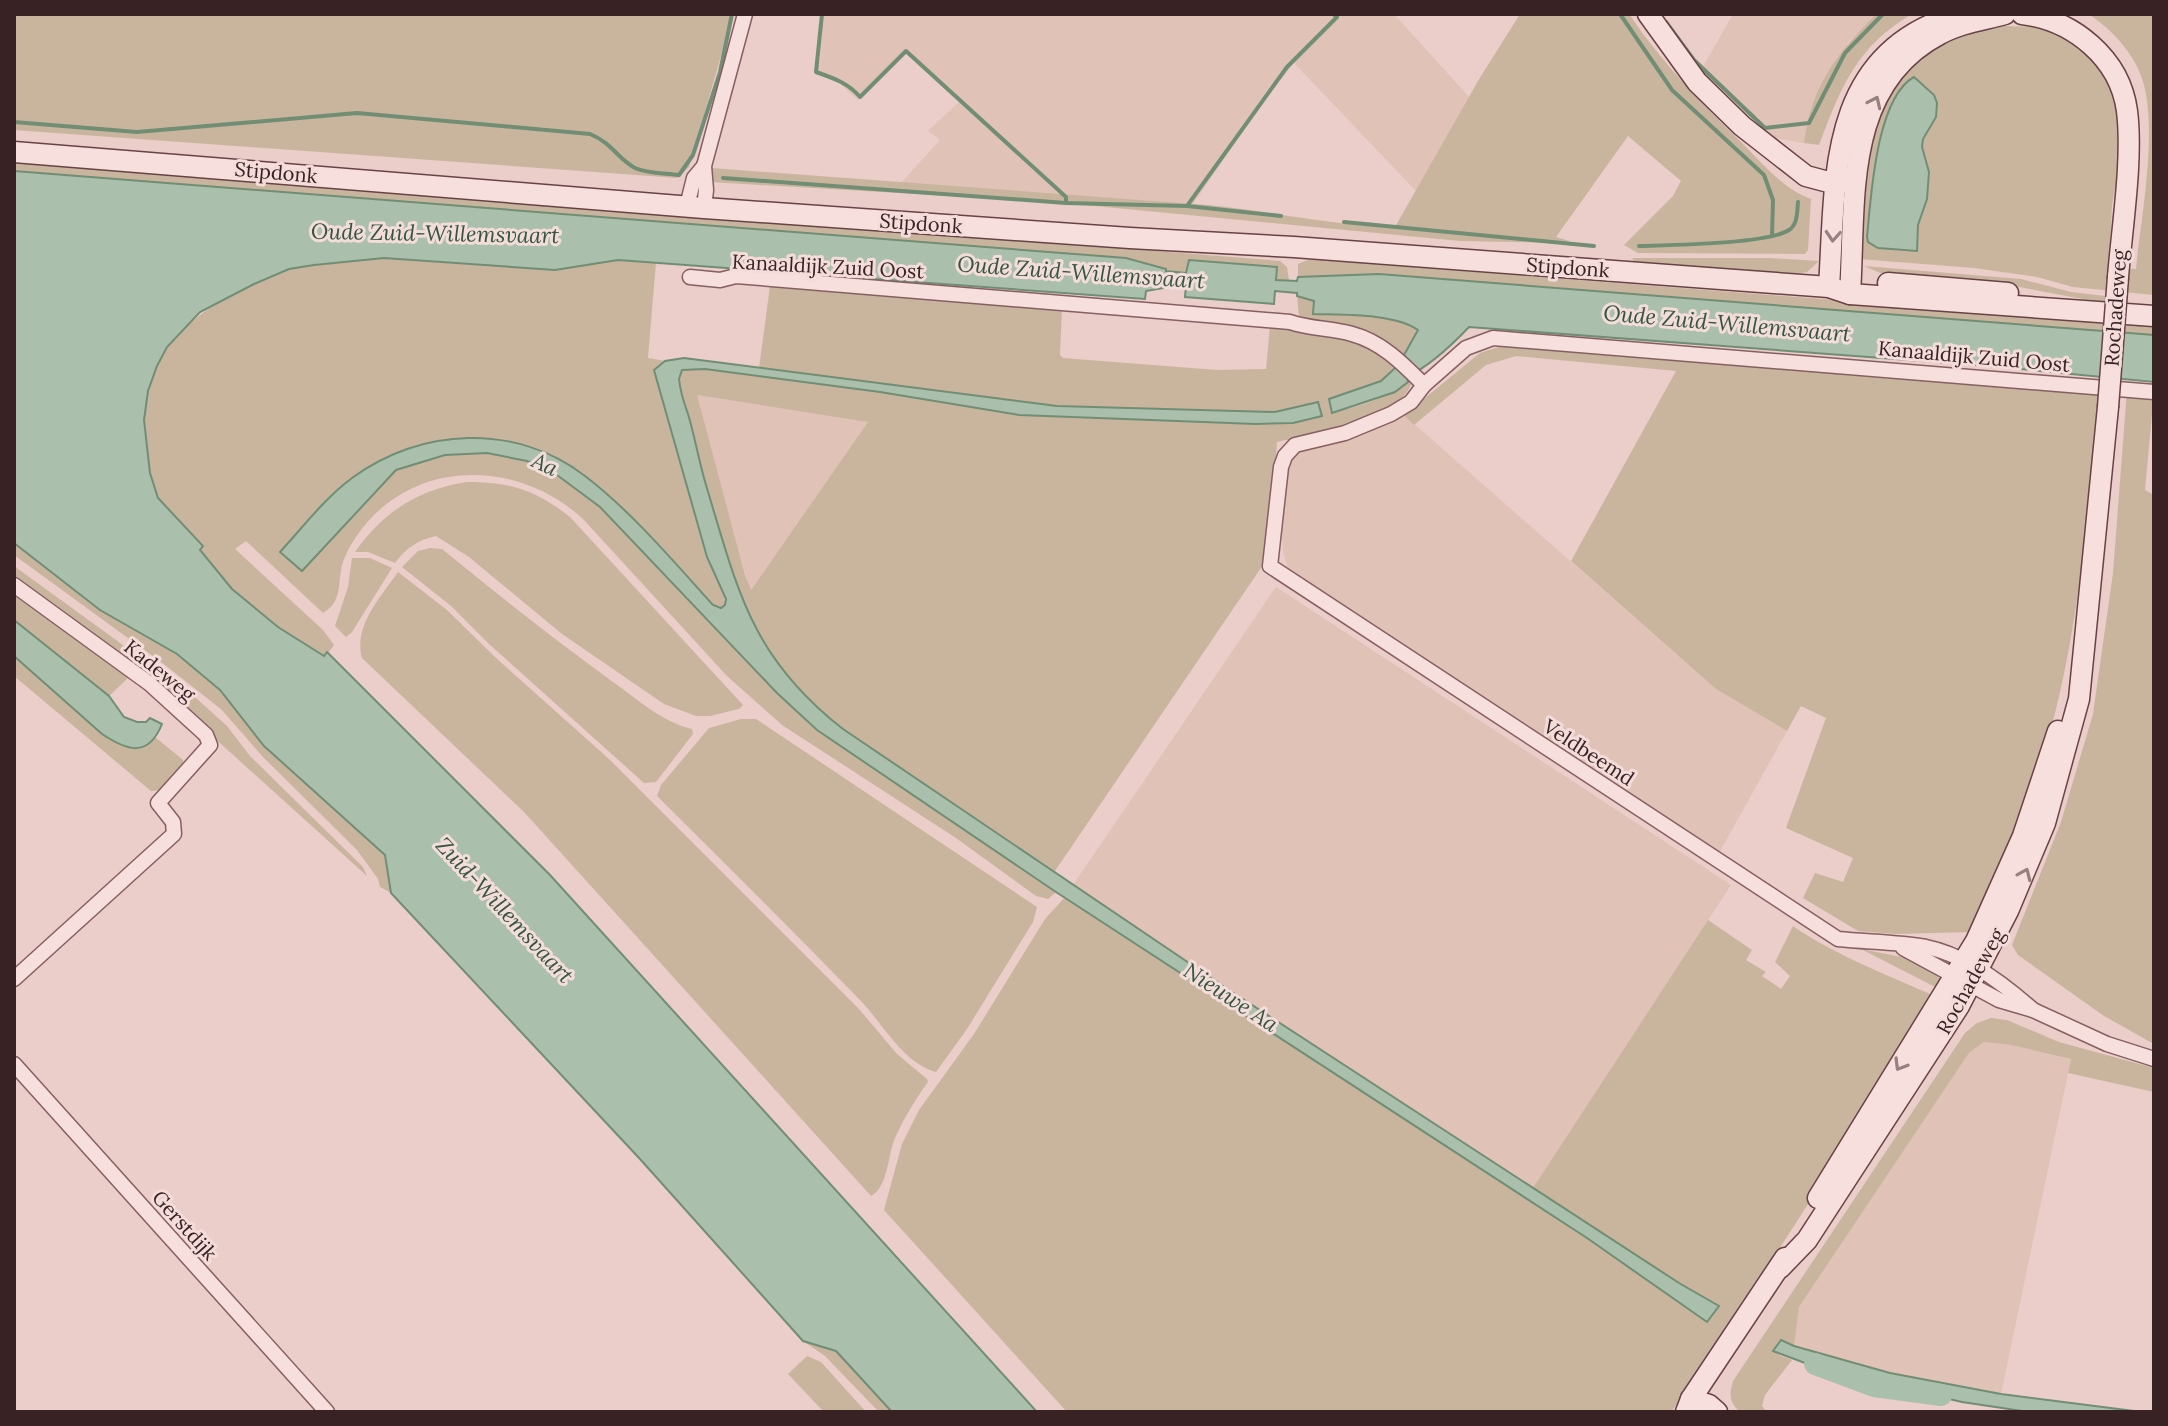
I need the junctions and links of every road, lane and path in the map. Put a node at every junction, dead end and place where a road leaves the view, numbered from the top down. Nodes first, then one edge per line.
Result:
1 (745, 14) edge
2 (1648, 14) edge
3 (1967, 14) edge
4 (2005, 14) edge
5 (2022, 14) edge
6 (14, 152) edge
7 (1843, 177) junction
8 (696, 207) junction
9 (690, 277) dead end
10 (1829, 287) junction
11 (1850, 287) junction
12 (2154, 316) edge
13 (1424, 385) junction
14 (2154, 392) edge
15 (1270, 566) joint
16 (14, 585) edge
17 (1968, 973) junction
18 (14, 979) edge
19 (2154, 1059) edge
20 (14, 1064) edge
21 (1687, 1409) edge
22 (327, 1412) edge
23 (1717, 1412) edge

1 - 8 street
2 - 7 main road
3 - 7 main road
7 -> 4 main road
5 - 17 main road, Rochadeweg, bridge
6 - 8 main road, Stipdonk
7 -> 10 main road
7 - 11 main road
8 - 10 main road, Stipdonk
9 - 13 street, Kanaaldijk Zuid Oost
10 - 11 main road, Stipdonk
11 - 12 main road, Stipdonk
13 - 14 street, Kanaaldijk Zuid Oost
13 - 15 street, Kanaaldijk Zuid Oost
15 - 17 street, Veldbeemd
16 - 18 street, Kadeweg
17 - 19 street, Veldbeemd
17 - 21 main road, Rochadeweg
20 - 22 street, Gerstdijk
21 - 23 main road

